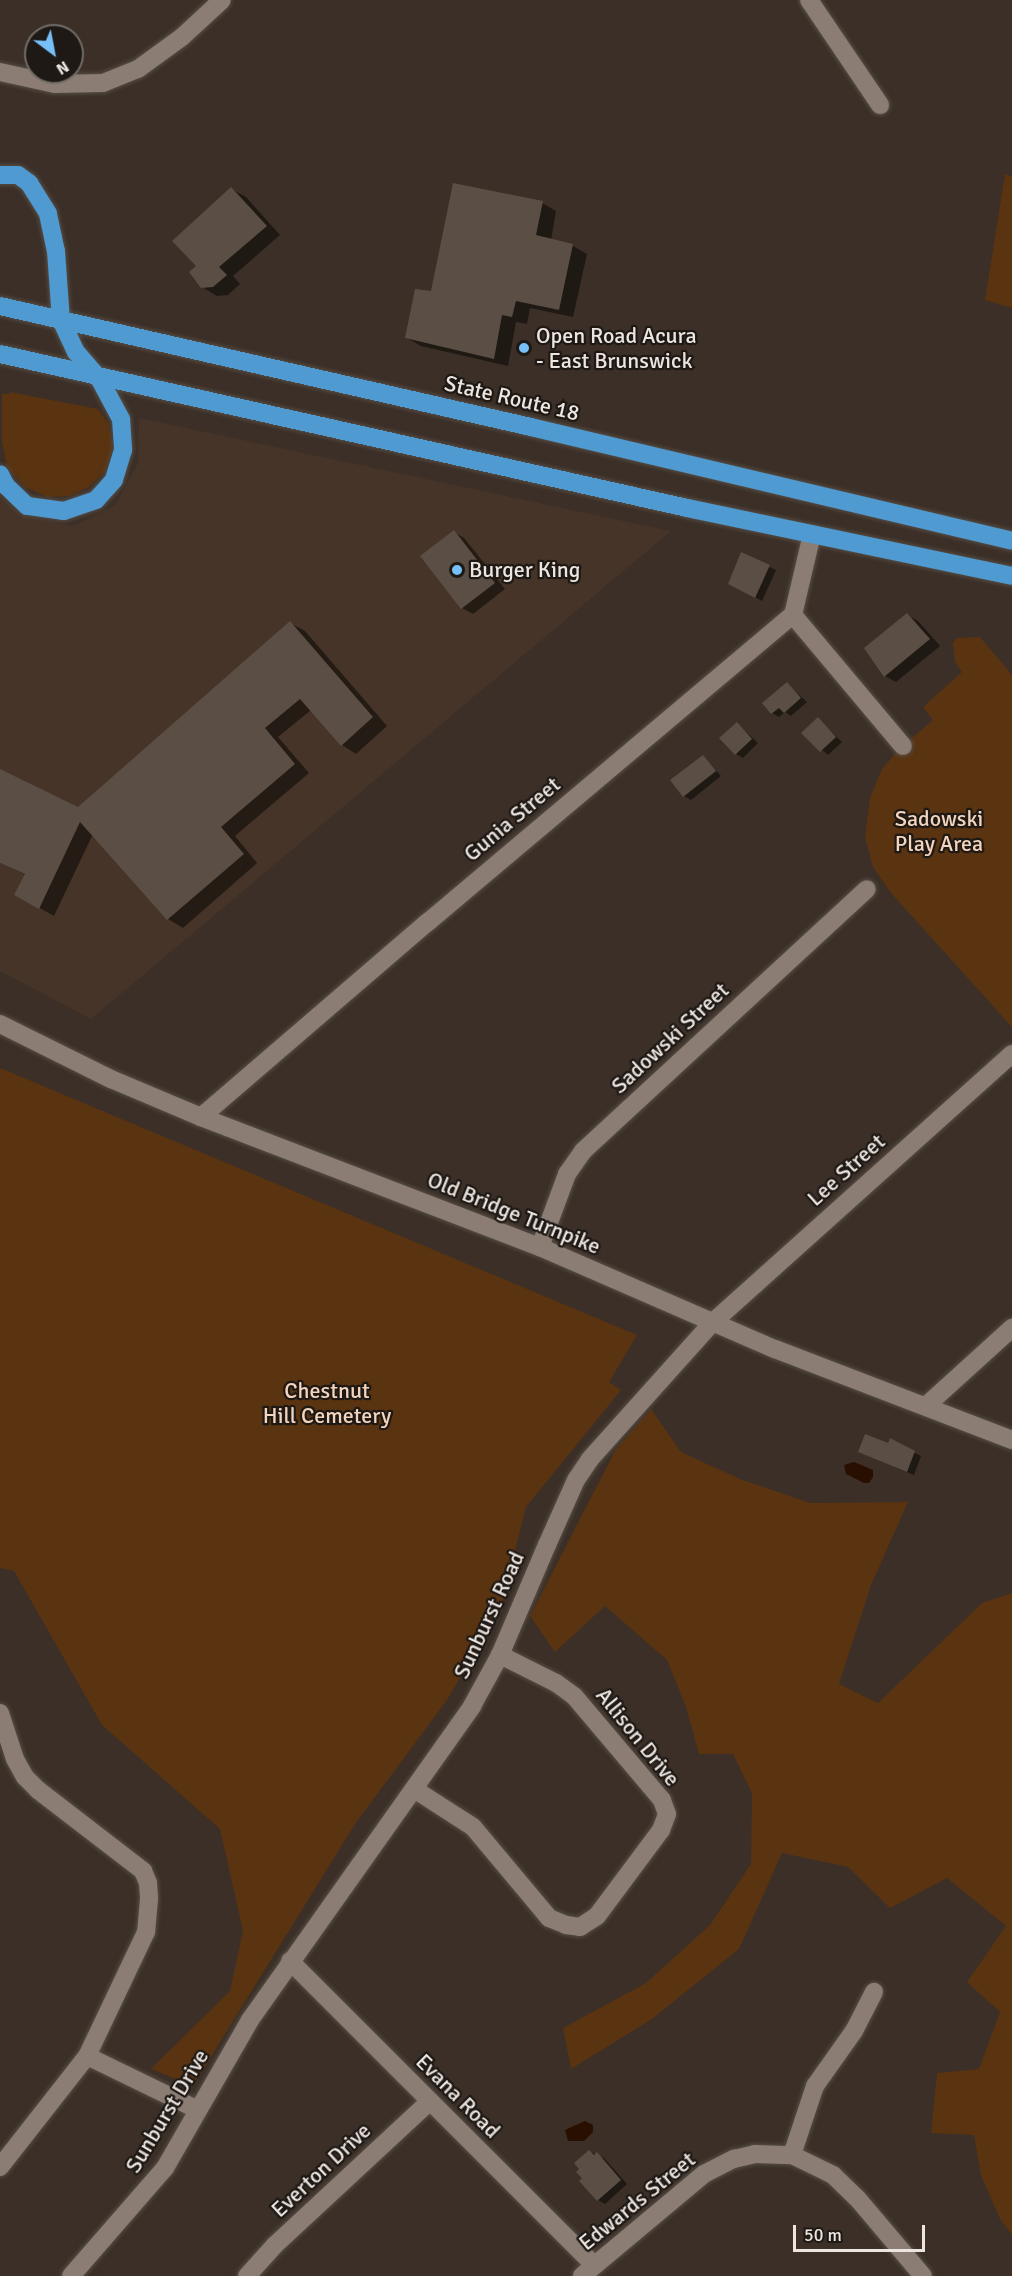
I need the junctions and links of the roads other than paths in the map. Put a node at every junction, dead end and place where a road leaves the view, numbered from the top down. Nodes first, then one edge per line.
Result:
1 (222, 0) edge
2 (809, 0) edge
3 (0, 72) edge
4 (880, 105) dead end
5 (0, 163) edge
6 (9, 175) edge
7 (0, 306) edge
8 (61, 320) junction
9 (0, 354) edge
10 (99, 378) junction
11 (0, 474) edge
12 (812, 534) junction
13 (1012, 541) edge
14 (1012, 576) edge
15 (793, 615) junction
16 (903, 746) dead end
17 (867, 889) dead end
18 (0, 1024) edge
19 (1012, 1054) edge
20 (201, 1117) junction
21 (540, 1247) junction
22 (712, 1323) junction
23 (1012, 1328) edge
24 (927, 1405) junction
25 (1012, 1440) edge
26 (501, 1655) junction
27 (0, 1713) edge
28 (414, 1789) junction
29 (290, 1961) junction
30 (874, 1992) dead end
31 (87, 2056) junction
32 (429, 2102) junction
33 (198, 2110) junction
34 (792, 2155) junction
35 (0, 2166) edge
36 (588, 2271) edge
37 (71, 2276) edge
38 (247, 2276) edge
39 (923, 2276) edge

1 - 3 street
2 - 4 street
5 - 6 highway
6 - 8 highway
7 - 8 highway, State Route 18
8 - 10 highway
8 - 13 highway, State Route 18
9 - 10 highway
10 - 11 highway
10 - 12 highway
12 - 14 highway
12 - 15 street
15 - 16 street
15 - 20 street, Gunia Street
17 - 21 street, Sadowski Street
18 - 20 street, Old Bridge Turnpike
19 - 22 street, Lee Street
20 - 21 street, Old Bridge Turnpike
21 - 22 street, Old Bridge Turnpike
22 - 24 street, Old Bridge Turnpike
22 - 26 street, Sunburst Road
23 - 24 street
24 - 25 street, Old Bridge Turnpike
26 - 28 street, Sunburst Road
26 - 28 street, Allison Drive
27 - 31 street
28 - 29 street, Sunburst Road
29 - 32 street, Evana Road
29 - 33 street, Sunburst Drive
30 - 34 street
31 - 33 street
31 - 35 street
32 - 36 street, Evana Road
32 - 38 street, Everton Drive
33 - 37 street, Sunburst Drive
34 - 36 street, Edwards Street
34 - 39 street, Edwards Street

